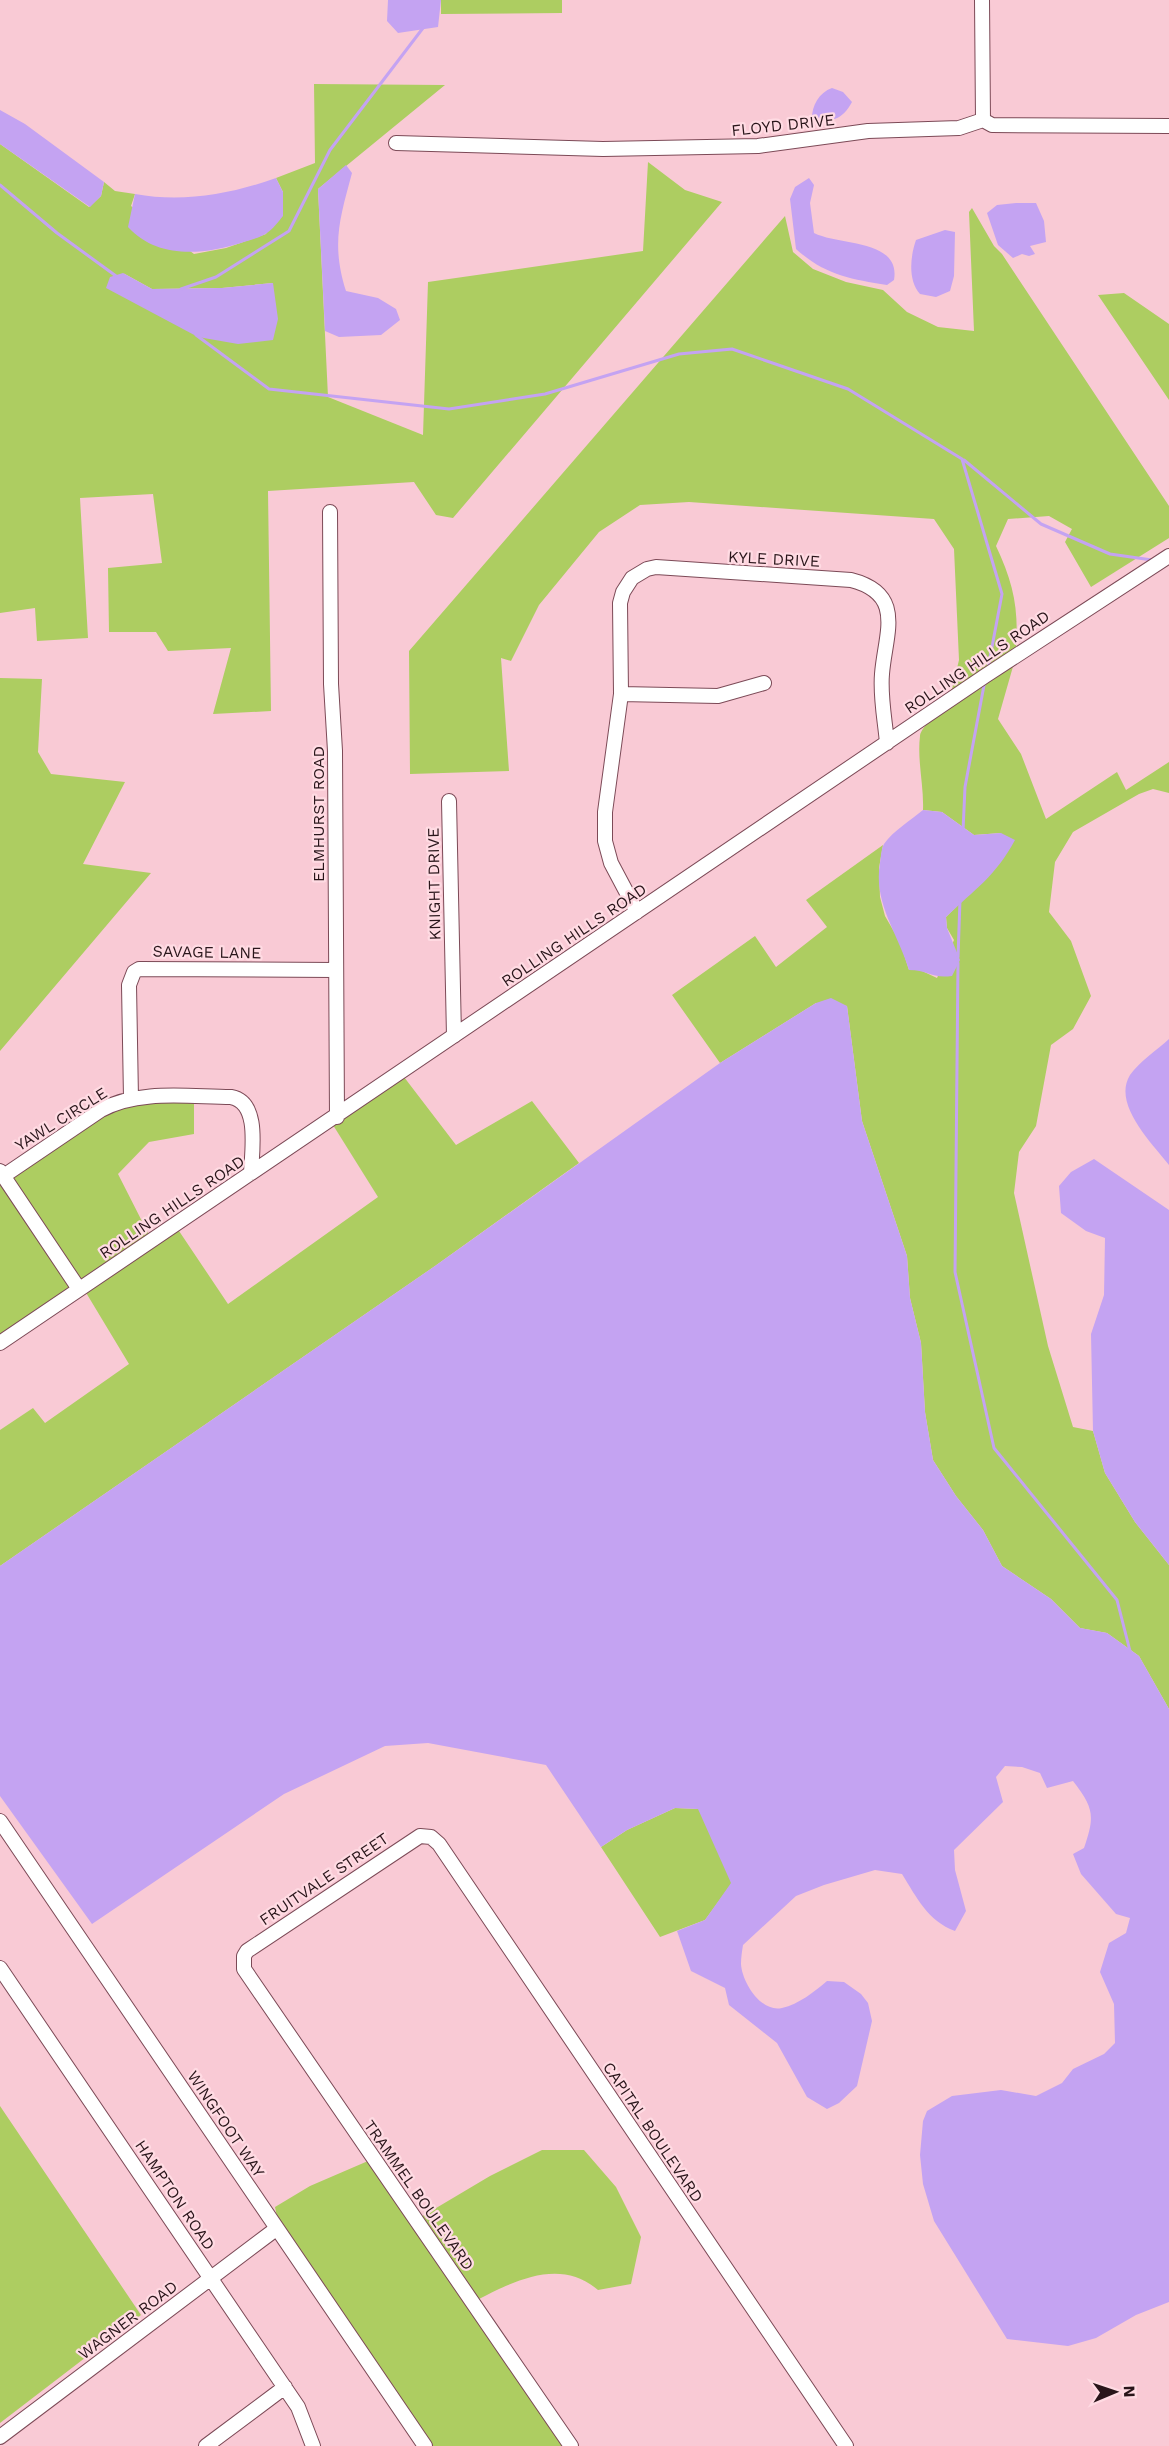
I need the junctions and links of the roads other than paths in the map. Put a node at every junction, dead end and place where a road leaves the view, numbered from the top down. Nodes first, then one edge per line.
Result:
1 (982, 0) edge
2 (983, 120) junction
3 (1169, 126) edge
4 (396, 143) dead end
5 (330, 512) dead end
6 (1169, 556) edge
7 (764, 682) dead end
8 (621, 694) junction
9 (887, 743) junction
10 (449, 801) dead end
11 (637, 912) junction
12 (336, 970) junction
13 (454, 1036) junction
14 (131, 1098) junction
15 (337, 1116) junction
16 (2, 1173) edge
17 (251, 1173) junction
18 (79, 1289) junction
19 (0, 1343) edge
20 (0, 1821) edge
21 (431, 1837) joint
22 (243, 1962) joint
23 (0, 1968) edge
24 (276, 2229) junction
25 (211, 2278) junction
26 (285, 2387) junction
27 (0, 2437) edge
28 (206, 2446) edge
29 (313, 2446) edge
30 (425, 2446) edge
31 (571, 2446) edge
32 (846, 2446) edge

1 - 2 street
2 - 3 street, FLOYD DRIVE
2 - 4 street, FLOYD DRIVE
5 - 12 street, ELMHURST ROAD
6 - 9 street, ROLLING HILLS ROAD
7 - 8 street
8 - 9 street, KYLE DRIVE
8 - 11 street, KYLE DRIVE
9 - 11 street, ROLLING HILLS ROAD
10 - 13 street, KNIGHT DRIVE
11 - 13 street, ROLLING HILLS ROAD
12 - 14 street, SAVAGE LANE
12 - 15 street, ELMHURST ROAD
13 - 15 street, ROLLING HILLS ROAD
14 - 16 street, YAWL CIRCLE
14 - 17 street, YAWL CIRCLE
15 - 17 street, ROLLING HILLS ROAD
16 - 18 street, YAWL CIRCLE
17 - 18 street, ROLLING HILLS ROAD
18 - 19 street, ROLLING HILLS ROAD
20 - 24 street, WINGFOOT WAY
21 - 22 street, FRUITVALE STREET
21 - 32 street, CAPITAL BOULEVARD
22 - 31 street, TRAMMEL BOULEVARD
23 - 25 street, HAMPTON ROAD
24 - 25 street, WAGNER ROAD
24 - 30 street, WINGFOOT WAY
25 - 26 street, HAMPTON ROAD
25 - 27 street, WAGNER ROAD
26 - 28 street
26 - 29 street, HAMPTON ROAD

